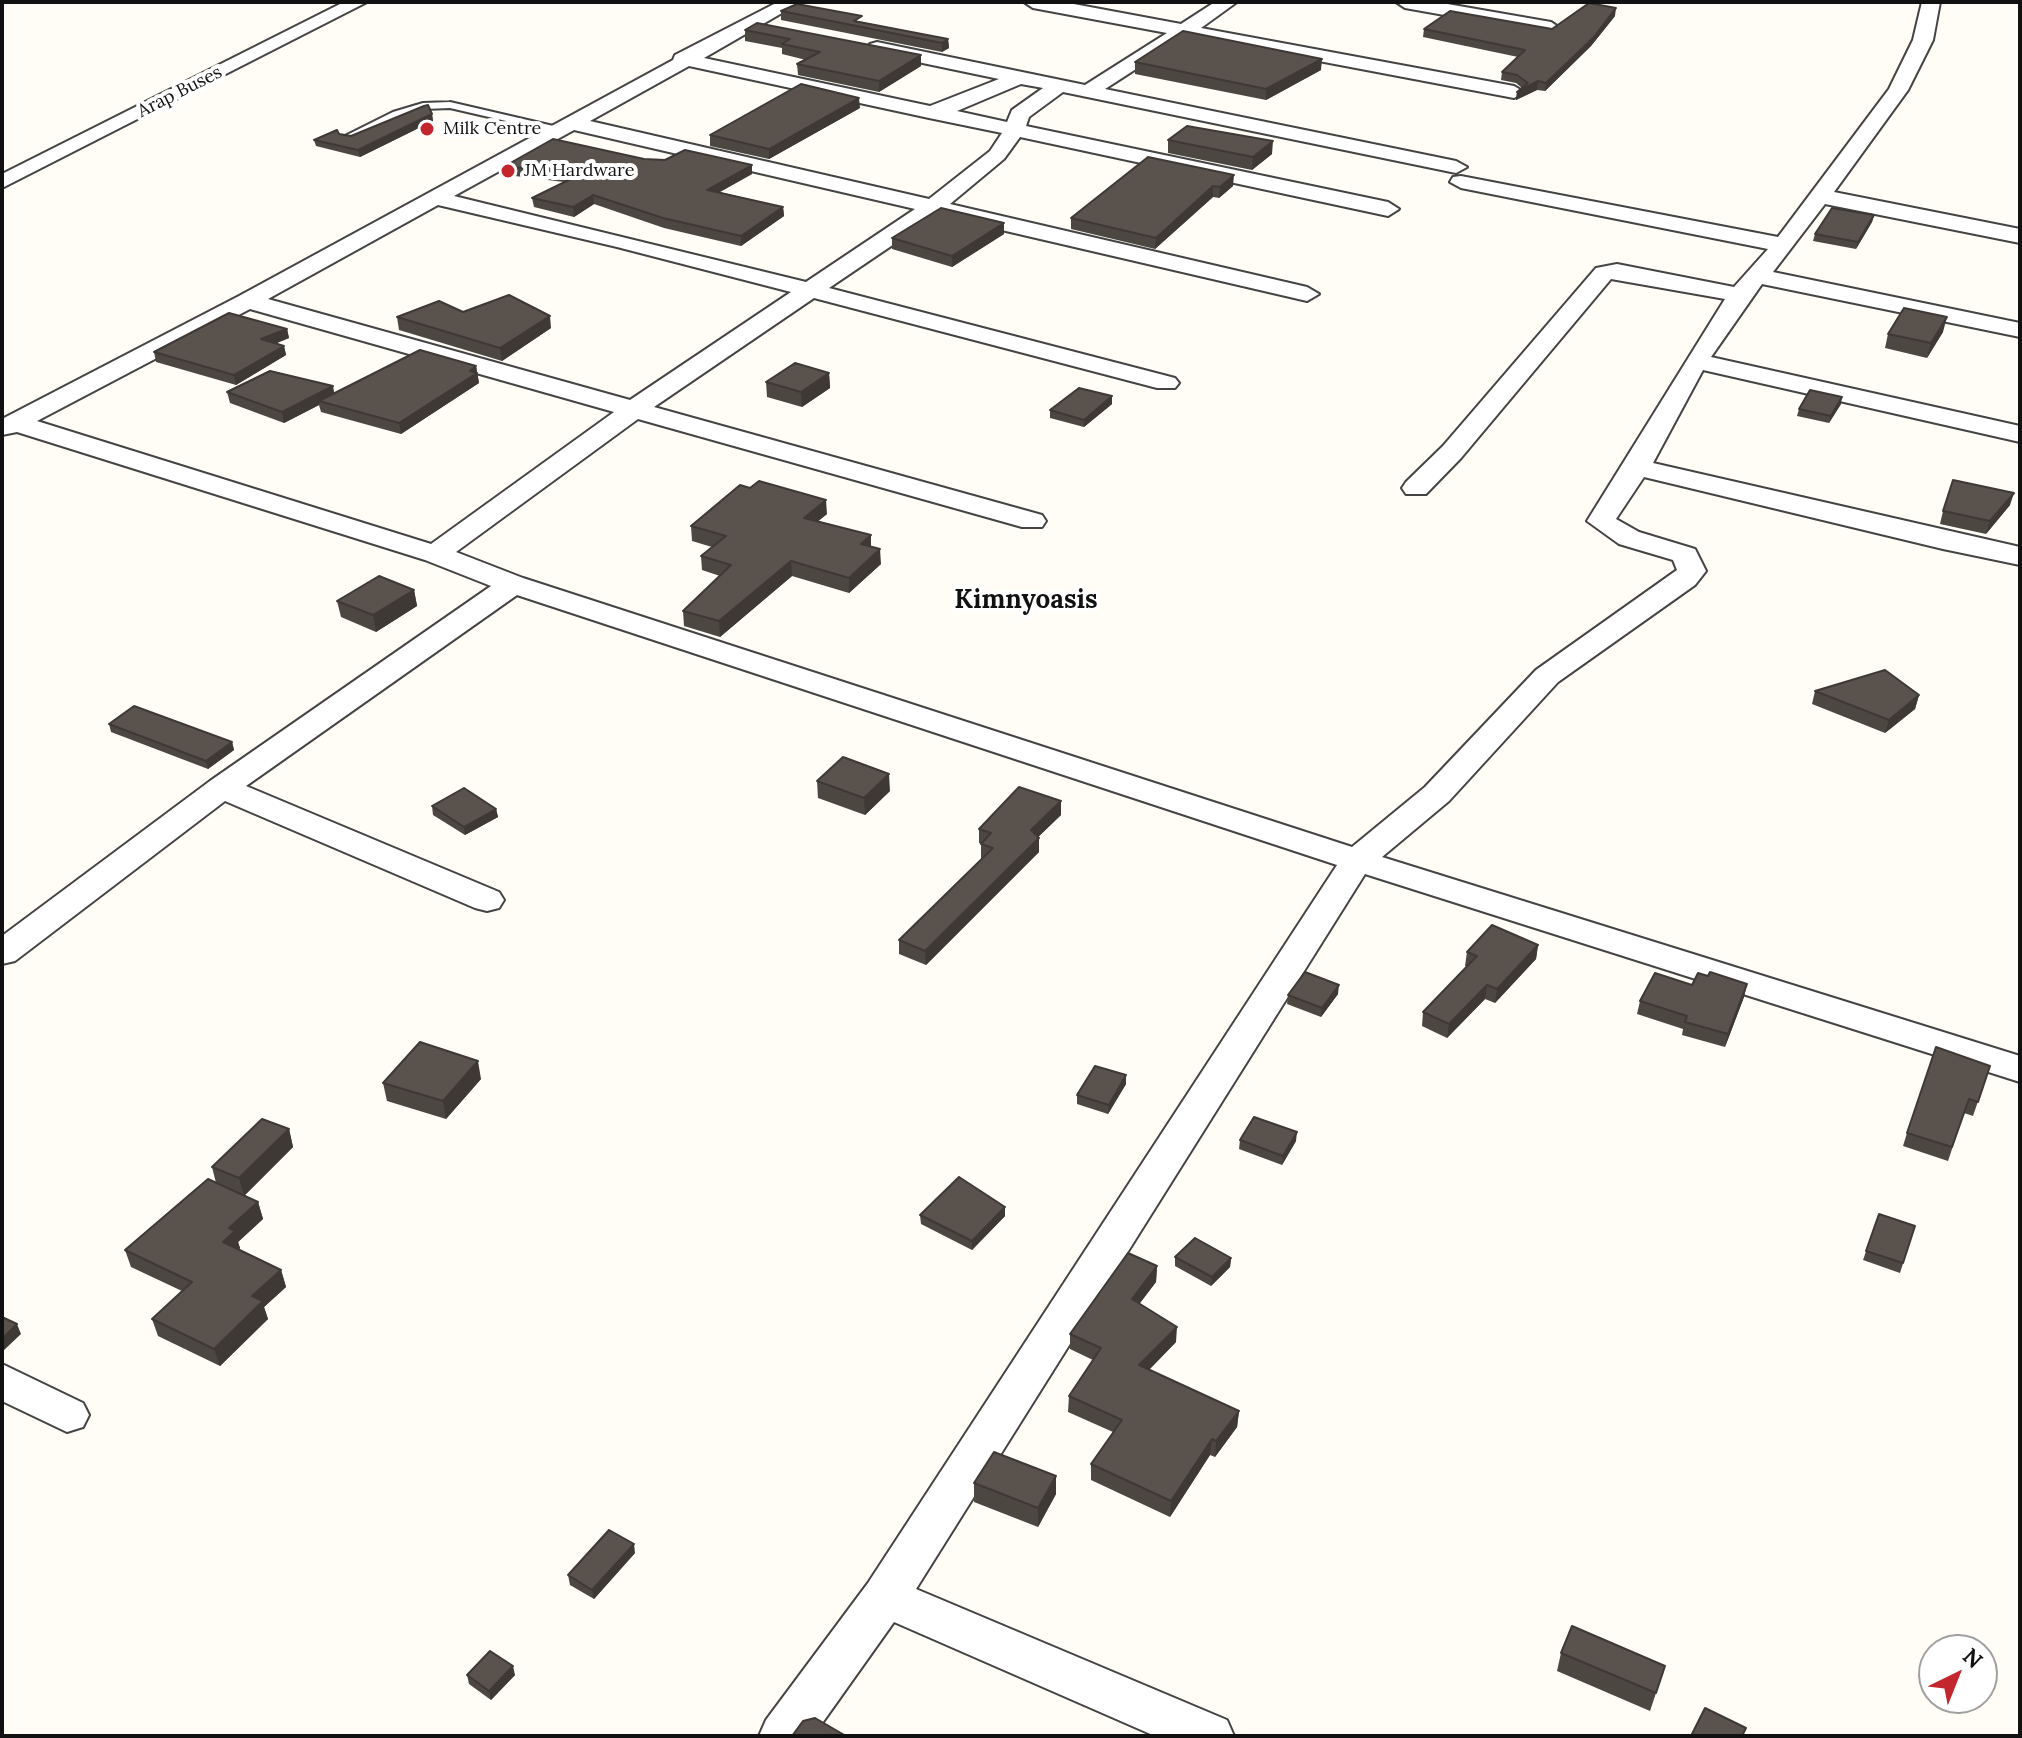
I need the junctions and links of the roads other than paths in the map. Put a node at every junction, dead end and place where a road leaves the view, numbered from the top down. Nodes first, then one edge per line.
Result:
1 (358, 2) edge
2 (792, 2) edge
3 (1033, 2) edge
4 (1228, 2) edge
5 (1405, 2) edge
6 (1931, 2) edge
7 (751, 23) junction
8 (1551, 28) edge
9 (781, 29) edge
10 (1183, 30) junction
11 (856, 43) edge
12 (682, 59) junction
13 (1022, 76) junction
14 (1062, 84) junction
15 (1090, 90) junction
16 (1514, 92) edge
17 (928, 112) junction
18 (565, 126) junction
19 (1015, 130) junction
20 (347, 138) edge
21 (2, 182) edge
22 (1819, 196) junction
23 (434, 198) junction
24 (933, 207) junction
25 (1388, 209) dead end
26 (2020, 236) edge
27 (1784, 245) junction
28 (1749, 286) junction
29 (805, 291) junction
30 (1307, 294) dead end
31 (247, 301) junction
32 (2020, 330) edge
33 (1696, 361) junction
34 (1166, 383) dead end
35 (636, 408) junction
36 (9, 426) edge
37 (2020, 434) edge
38 (1637, 467) junction
39 (1416, 488) dead end
40 (1032, 521) dead end
41 (435, 554) junction
42 (2020, 556) edge
43 (513, 584) junction
44 (222, 788) junction
45 (1357, 860) junction
46 (487, 900) dead end
47 (2, 953) edge
48 (2020, 1069) edge
49 (2, 1381) edge
50 (67, 1415) dead end
51 (885, 1597) junction
52 (784, 1736) edge
53 (1209, 1736) edge

1 - 21 street, Arap Buses
2 - 7 street
3 - 10 street
4 - 10 street
5 - 8 street
6 - 22 street
7 - 9 street
7 - 12 street
10 - 15 street
10 - 16 street
11 - 13 street
12 - 17 street
12 - 18 street
13 - 14 street
13 - 17 street
14 - 15 street
14 - 19 street
15 - 27 street
17 - 19 street
18 - 20 lane
18 - 23 street
18 - 24 street
19 - 24 street
19 - 25 street
22 - 26 street
22 - 27 street
23 - 29 street
23 - 31 street
24 - 29 street
24 - 30 street
27 - 28 street
28 - 32 street
28 - 33 street
28 - 39 street
29 - 34 street
29 - 35 street
31 - 35 street
31 - 36 street
33 - 37 street
33 - 38 street
35 - 40 street
35 - 41 street
36 - 41 street
38 - 42 street
38 - 45 street
41 - 43 street
43 - 44 street
43 - 45 street
44 - 46 street
44 - 47 street
45 - 48 street
45 - 51 street
49 - 50 street
51 - 52 street
51 - 53 street

